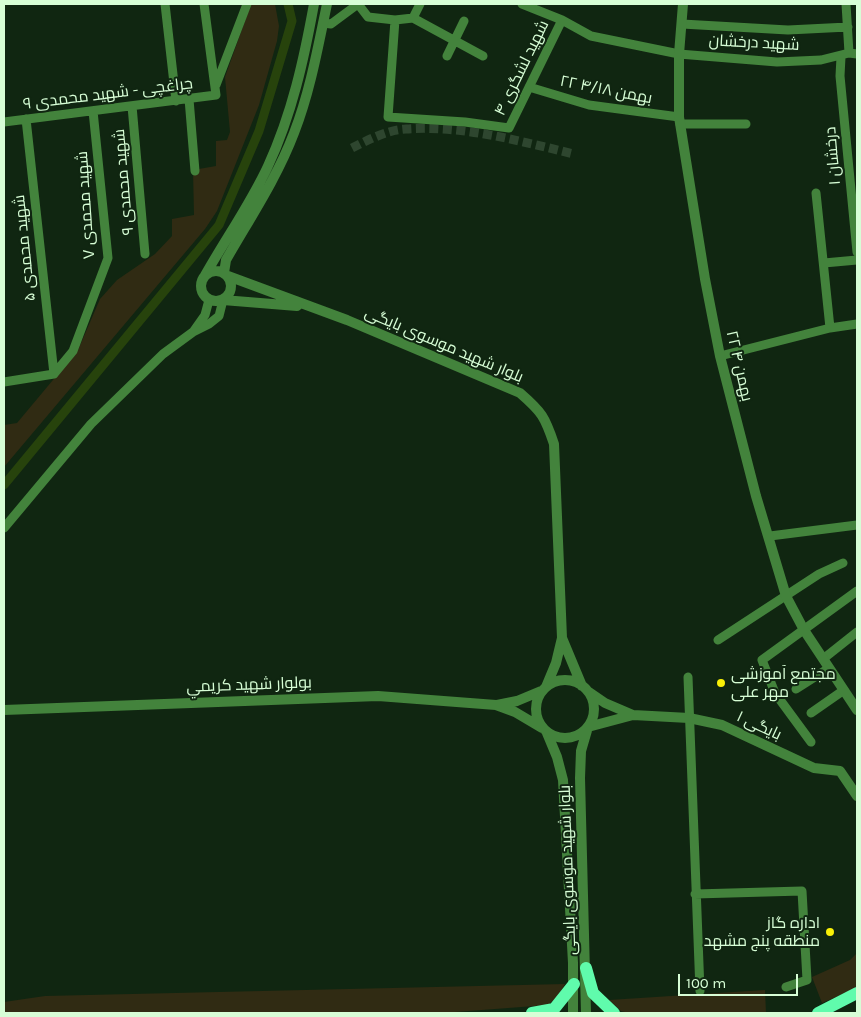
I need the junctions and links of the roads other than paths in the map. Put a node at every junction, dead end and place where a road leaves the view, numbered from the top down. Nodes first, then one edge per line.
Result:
1 (165, 4) edge
2 (204, 4) edge
3 (247, 4) edge
4 (314, 4) edge
5 (327, 4) edge
6 (358, 4) edge
7 (420, 4) edge
8 (683, 4) edge
9 (846, 4) edge
10 (526, 5) edge
11 (413, 18) junction
12 (395, 20) junction
13 (562, 20) junction
14 (464, 21) dead end
15 (323, 23) junction
16 (682, 24) junction
17 (848, 27) junction
18 (455, 40) junction
19 (679, 54) junction
20 (849, 54) edge
21 (447, 56) dead end
22 (483, 56) dead end
23 (529, 87) junction
24 (216, 91) junction
25 (189, 99) junction
26 (176, 100) junction
27 (132, 106) junction
28 (93, 111) junction
29 (26, 120) junction
30 (680, 120) junction
31 (4, 122) edge
32 (746, 124) dead end
33 (195, 171) dead end
34 (853, 172) edge
35 (816, 193) dead end
36 (857, 252) edge
37 (145, 254) dead end
38 (857, 260) edge
39 (824, 263) junction
40 (226, 274) junction
41 (203, 279) junction
42 (209, 300) junction
43 (223, 300) junction
44 (313, 308) junction
45 (857, 324) edge
46 (830, 328) junction
47 (193, 332) junction
48 (720, 356) junction
49 (54, 374) junction
50 (4, 382) edge
51 (857, 525) edge
52 (4, 528) edge
53 (770, 536) junction
54 (843, 563) dead end
55 (857, 591) edge
56 (786, 596) junction
57 (804, 630) junction
58 (857, 632) edge
59 (562, 638) junction
60 (718, 640) dead end
61 (826, 664) junction
62 (688, 677) dead end
63 (584, 688) junction
64 (544, 689) junction
65 (796, 690) dead end
66 (844, 690) junction
67 (496, 705) junction
68 (4, 710) edge
69 (857, 710) edge
70 (811, 713) dead end
71 (633, 715) junction
72 (689, 718) junction
73 (588, 727) junction
74 (545, 730) junction
75 (811, 742) dead end
76 (857, 796) edge
77 (695, 894) junction
78 (586, 968) junction
79 (574, 984) junction
80 (786, 987) dead end
81 (700, 991) dead end
82 (857, 993) edge
83 (532, 1013) edge
84 (573, 1013) edge
85 (586, 1013) edge
86 (614, 1013) edge
87 (818, 1013) edge

1 - 26 street
2 - 24 street
3 - 24 street
4 - 41 street
5 - 15 street
6 - 12 street
6 - 15 street
7 - 11 street
8 - 16 street, ۲۲ بهمن ۴
9 - 17 street, درخشان ۱
10 - 13 street, شهید درخشان
11 - 12 street
11 - 18 street
12 - 23 street, شهید لشگری ۴
13 - 19 street, شهید درخشان
13 - 23 street, شهید لشگری ۴
14 - 18 street
15 - 40 street
16 - 17 street
16 - 19 street, ۲۲ بهمن ۴
17 - 20 street, درخشان ۱
18 - 21 street
18 - 22 street
19 - 20 street, شهید درخشان
19 - 30 street, ۲۲ بهمن ۴
20 - 34 street, درخشان ۱
23 - 30 street, ۲۲ بهمن ۴/۱۸
24 - 25 street, ۹ چراغچی - شهید محمدی
25 - 26 street, ۹ چراغچی - شهید محمدی
25 - 33 street
26 - 27 street, ۹ چراغچی - شهید محمدی
27 - 28 street, ۹ چراغچی - شهید محمدی
27 - 37 street, شهید محمدی ۹
28 - 29 street, ۹ چراغچی - شهید محمدی
28 - 49 street, شهید محمدی ۷
29 - 31 street, ۹ چراغچی - شهید محمدی
29 - 49 street, شهید محمدی ۵
30 - 32 street, ۲۲ بهمن ۴/۱۸
30 - 48 street, ۲۲ بهمن ۴
34 - 36 street, درخشان ۱
35 - 39 street
38 - 39 street
39 - 46 street
40 - 41 street
40 - 43 street
40 - 44 street, بلوار شهید موسوی بایگی
41 - 42 street
42 - 43 street
42 - 47 street
43 - 44 street, بلوار شهید موسوی بایگی
43 - 47 street
44 - 59 street, بلوار شهید موسوی بایگی
45 - 46 street
46 - 48 street
47 - 52 street
48 - 53 street, ۲۲ بهمن ۴
49 - 50 street
51 - 53 street
53 - 56 street, ۲۲ بهمن ۴
54 - 56 street
55 - 57 street
56 - 57 street, ۲۲ بهمن ۴
56 - 60 street
57 - 61 street, ۲۲ بهمن ۴
57 - 75 street
58 - 61 street
59 - 63 street, بلوار شهید موسوی بایگی
59 - 64 street, بلوار شهید موسوی بایگی
61 - 65 street
61 - 66 street, ۲۲ بهمن ۴
62 - 72 street
63 - 64 street
63 - 71 street
63 - 73 street
64 - 67 street, بولوار شهيد كريمي
64 - 74 street
66 - 69 street, ۲۲ بهمن ۴
66 - 70 street
67 - 68 street, بولوار شهيد كريمي
67 - 74 street, بولوار شهيد كريمي
71 - 72 street, بایگی ۱
71 - 73 street
72 - 76 street, بایگی ۱
72 - 77 street
73 - 74 street
73 - 78 street, بلوار شهید موسوی بایگی
74 - 79 street, بلوار شهید موسوی بایگی
77 - 80 street
77 - 81 street
78 - 85 street, بلوار شهید موسوی بایگی
78 - 86 main road
79 - 83 main road
79 - 84 street, بلوار شهید موسوی بایگی
82 - 87 main road

